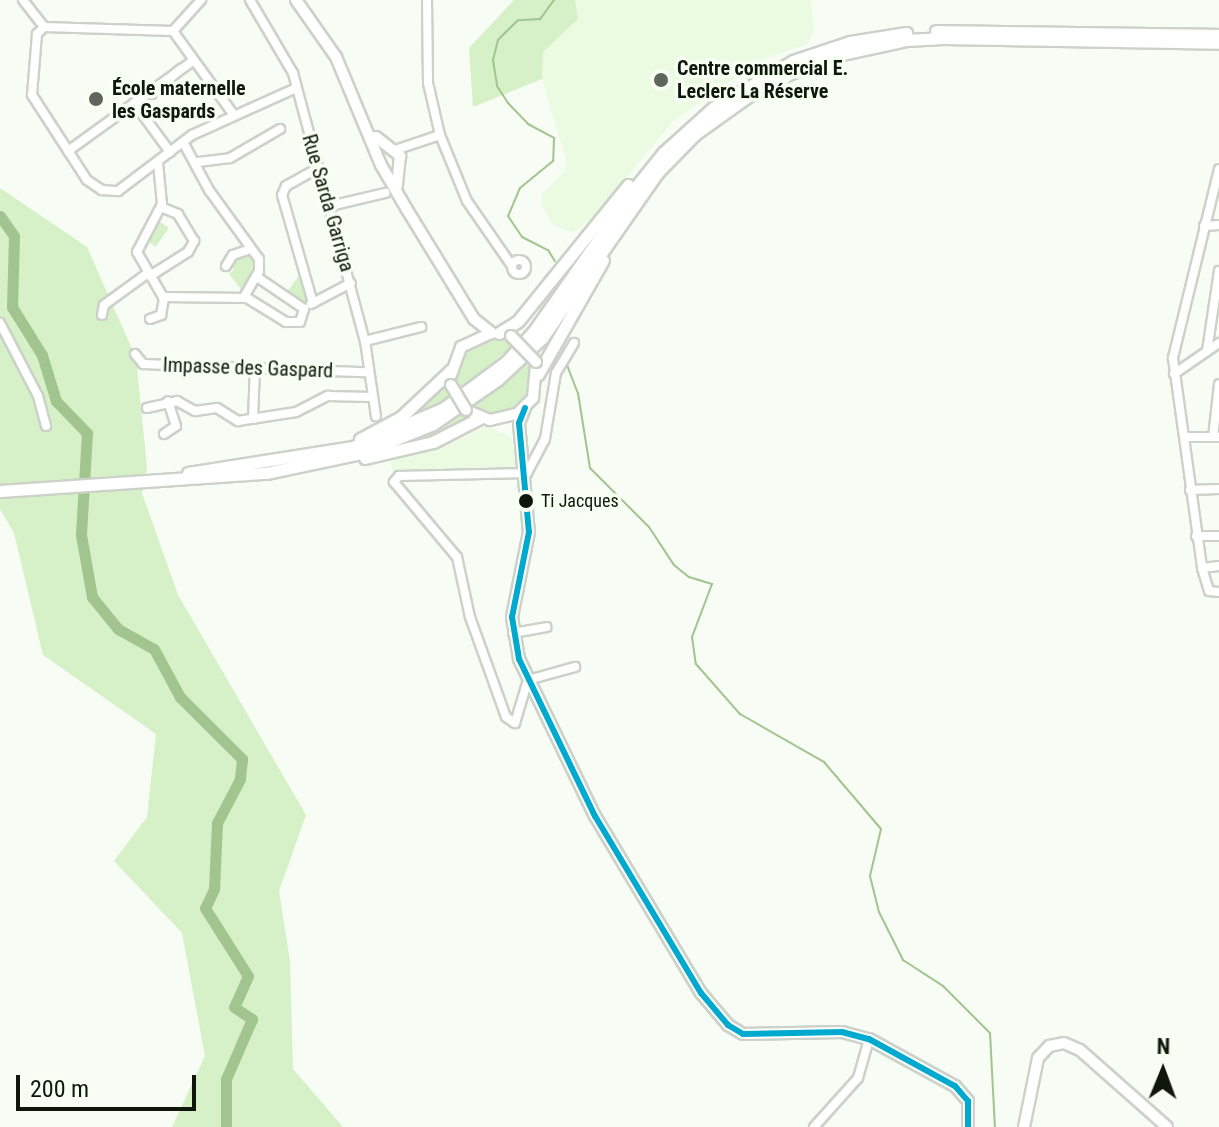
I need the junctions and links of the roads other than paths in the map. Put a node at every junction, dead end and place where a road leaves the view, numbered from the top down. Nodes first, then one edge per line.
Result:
1 (23, 0) edge
2 (201, 0) edge
3 (250, 0) edge
4 (296, 0) edge
5 (427, 0) edge
6 (44, 27) junction
7 (173, 31) junction
8 (1219, 33) edge
9 (1219, 46) edge
10 (194, 60) junction
11 (296, 88) junction
12 (137, 100) junction
13 (233, 114) junction
14 (280, 129) dead end
15 (372, 133) junction
16 (440, 135) junction
17 (183, 142) junction
18 (420, 144) junction
19 (392, 150) junction
20 (68, 151) junction
21 (170, 152) junction
22 (664, 152) junction
23 (198, 162) junction
24 (158, 163) junction
25 (382, 164) junction
26 (399, 165) junction
27 (318, 168) junction
28 (1218, 176) edge
29 (397, 188) junction
30 (385, 193) dead end
31 (1216, 193) edge
32 (330, 206) junction
33 (161, 207) junction
34 (620, 225) junction
35 (1219, 225) edge
36 (1204, 226) junction
37 (250, 249) junction
38 (226, 266) dead end
39 (512, 266) dead end
40 (1219, 271) edge
41 (149, 274) junction
42 (257, 277) junction
43 (351, 283) junction
44 (244, 297) junction
45 (164, 298) junction
46 (313, 303) junction
47 (465, 304) junction
48 (304, 309) junction
49 (102, 315) dead end
50 (150, 319) dead end
51 (0, 323) edge
52 (421, 327) dead end
53 (500, 334) junction
54 (471, 339) junction
55 (365, 341) junction
56 (574, 343) dead end
57 (1219, 343) edge
58 (1207, 351) junction
59 (135, 354) dead end
60 (255, 368) junction
61 (537, 368) junction
62 (451, 370) junction
63 (365, 372) junction
64 (1174, 374) junction
65 (1219, 384) edge
66 (371, 397) junction
67 (168, 401) junction
68 (147, 408) dead end
69 (525, 408) junction
70 (376, 416) dead end
71 (480, 418) junction
72 (253, 419) junction
73 (499, 420) junction
74 (46, 426) dead end
75 (164, 434) dead end
76 (1187, 437) junction
77 (1216, 437) edge
78 (317, 453) junction
79 (524, 458) junction
80 (266, 473) junction
81 (527, 473) junction
82 (198, 476) junction
83 (0, 484) edge
84 (1219, 489) edge
85 (1190, 490) junction
86 (0, 491) edge
87 (1196, 536) junction
88 (1219, 536) edge
89 (1219, 566) edge
90 (1202, 568) junction
91 (1219, 592) edge
92 (546, 627) dead end
93 (513, 633) junction
94 (575, 667) dead end
95 (528, 680) junction
96 (869, 1039) junction
97 (814, 1127) edge
98 (968, 1127) edge
99 (1024, 1127) edge
100 (1167, 1127) edge

1 - 6 street
2 - 7 street
3 - 11 street, Rue Sarda Garriga
4 - 15 main road
5 - 16 street
6 - 7 street
6 - 20 street
7 - 10 street
8 - 22 highway
9 - 34 highway
10 - 12 street
10 - 13 street
11 - 13 street
11 - 27 street, Rue Sarda Garriga
12 - 20 street
12 - 21 street
13 - 17 street
14 - 23 street
15 - 19 main road
15 - 25 main road
16 - 18 street
16 - 39 street
17 - 21 street
17 - 23 street
18 - 19 street
18 - 26 street
19 - 25 main road
19 - 26 main road
20 - 24 street
21 - 24 street
22 - 53 highway
22 - 78 highway
23 - 37 street
24 - 33 street
25 - 26 main road
25 - 29 main road
26 - 29 main road
27 - 32 street, Rue Sarda Garriga
27 - 46 street
28 - 31 street
29 - 47 main road
30 - 32 street
31 - 36 street
32 - 43 street, Rue Sarda Garriga
33 - 41 street
33 - 41 street
34 - 61 highway
34 - 80 highway
35 - 36 street
36 - 64 street
37 - 38 street
37 - 42 street
40 - 58 street
41 - 45 street
41 - 49 street
42 - 44 street
42 - 48 street
43 - 46 street
43 - 55 street, Rue Sarda Garriga
44 - 45 street
44 - 48 street
45 - 50 street
46 - 48 street
47 - 53 main road
47 - 54 main road
51 - 74 street
52 - 55 street
53 - 54 main road
53 - 61 main road, bridge
54 - 62 main road
55 - 63 street, Rue Sarda Garriga
56 - 81 street
57 - 58 street
58 - 64 street
59 - 60 street, Impasse des Gaspard
60 - 63 street, Impasse des Gaspard
60 - 72 street
61 - 69 main road
62 - 71 main road, bridge
62 - 78 highway
63 - 66 street, Rue Sarda Garriga
64 - 76 street
65 - 77 street
66 - 70 street, Rue Sarda Garriga
66 - 72 street
67 - 68 street
67 - 72 street
67 - 75 street
69 - 73 main road
69 - 79 main road
71 - 73 main road
71 - 80 highway
73 - 79 main road
76 - 77 street
76 - 85 street
78 - 82 highway
79 - 81 main road
80 - 82 highway
81 - 93 main road
81 - 95 street
82 - 83 highway
82 - 86 highway
84 - 85 street
85 - 87 street
87 - 88 street
87 - 90 street
89 - 90 street
90 - 91 street
92 - 93 street
93 - 95 main road
94 - 95 street
95 - 96 main road
96 - 97 street
96 - 98 main road
99 - 100 main road

